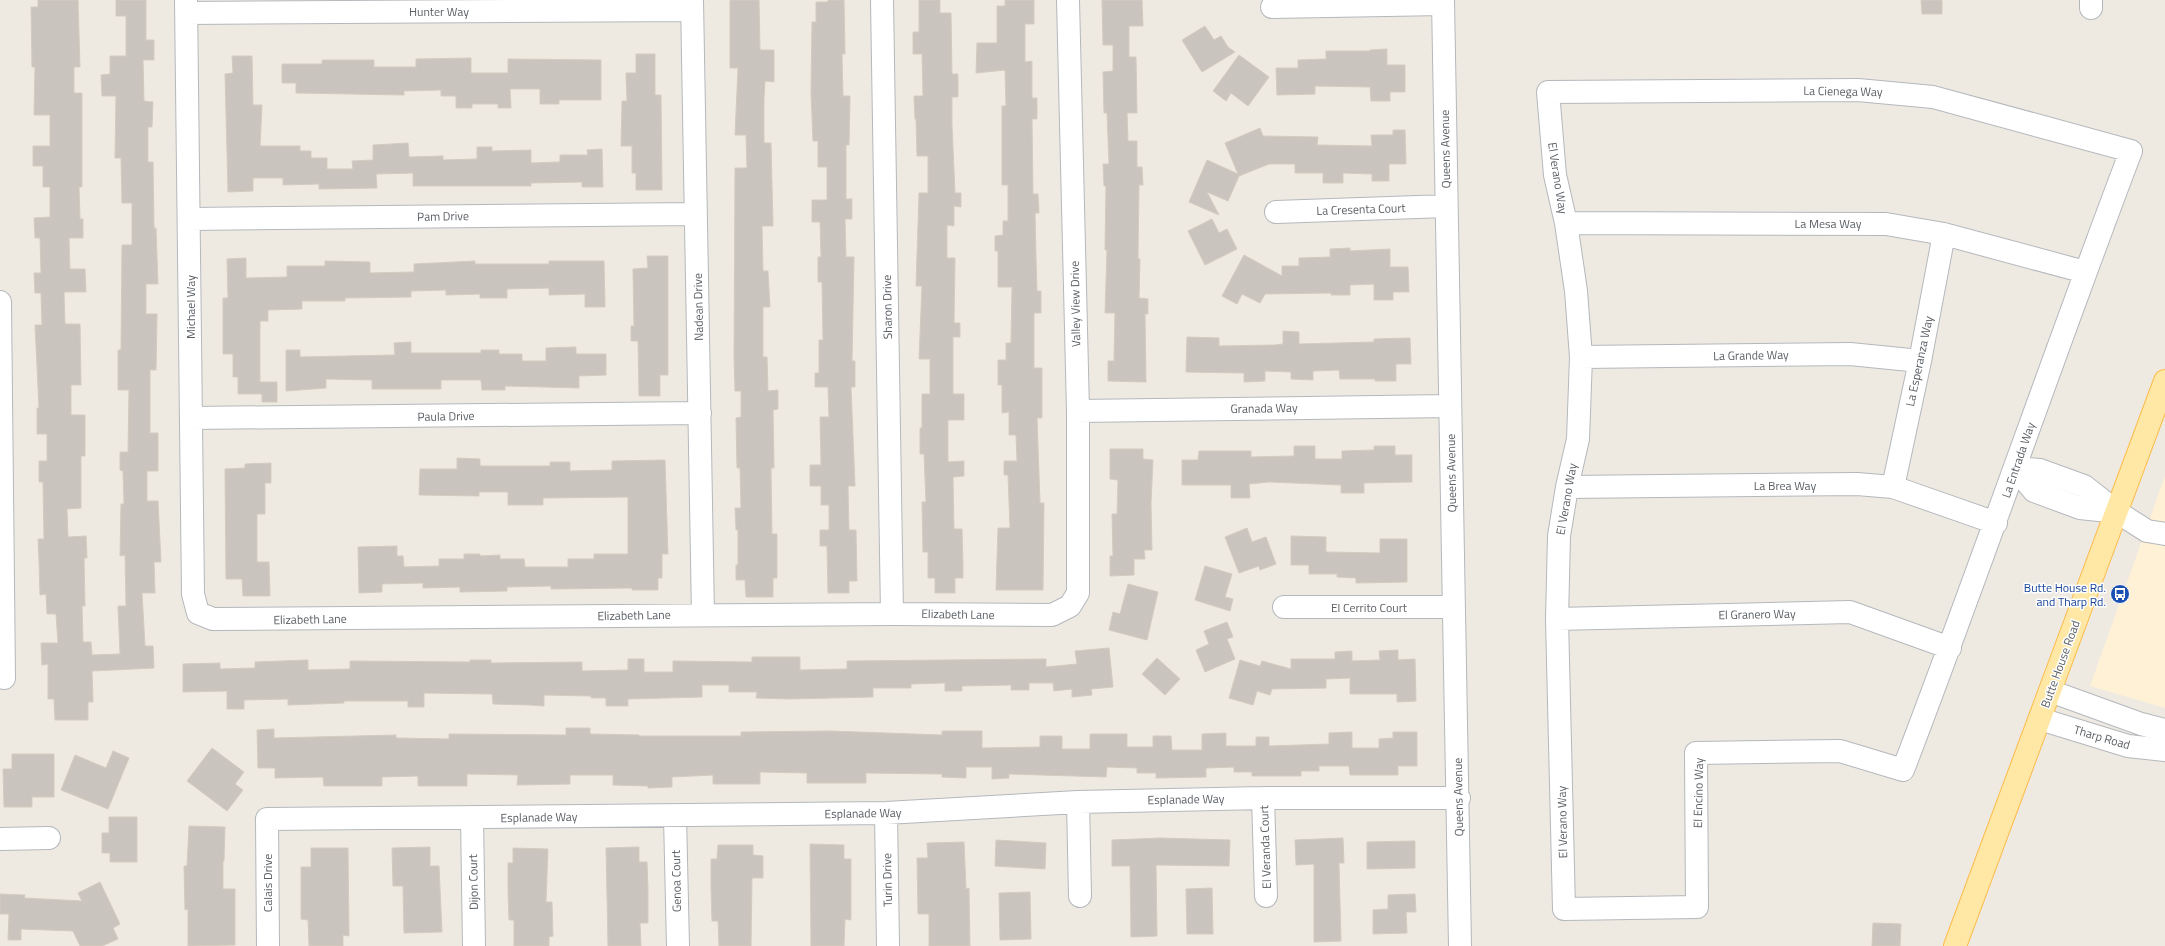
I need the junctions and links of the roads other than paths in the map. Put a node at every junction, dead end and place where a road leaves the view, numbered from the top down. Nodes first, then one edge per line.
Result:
1 (882, 0) edge
2 (1068, 0) edge
3 (1443, 2) edge
4 (692, 5) edge
5 (186, 6) edge
6 (1272, 7) dead end
7 (1548, 92) joint
8 (2131, 151) joint
9 (1446, 206) junction
10 (1276, 212) dead end
11 (695, 214) junction
12 (190, 219) junction
13 (1566, 223) junction
14 (1944, 234) junction
15 (2085, 272) junction
16 (0, 302) edge
17 (1581, 357) junction
18 (1920, 361) junction
19 (2165, 381) edge
20 (1450, 406) junction
21 (0, 410) edge
22 (1078, 411) junction
23 (700, 413) junction
24 (191, 418) junction
25 (2015, 468) junction
26 (1567, 487) junction
27 (1893, 487) junction
28 (2117, 512) junction
29 (2165, 518) edge
30 (1996, 523) junction
31 (2165, 534) edge
32 (1070, 606) joint
33 (1284, 606) dead end
34 (1453, 606) junction
35 (198, 613) joint
36 (892, 614) junction
37 (703, 615) junction
38 (1557, 619) junction
39 (1950, 648) junction
40 (4, 678) dead end
41 (2050, 691) junction
42 (2040, 719) junction
43 (2165, 730) edge
44 (2165, 750) edge
45 (1903, 770) joint
46 (1263, 798) junction
47 (1459, 798) junction
48 (1078, 802) junction
49 (886, 814) junction
50 (675, 816) junction
51 (472, 817) junction
52 (267, 819) joint
53 (49, 838) dead end
54 (0, 839) edge
55 (1080, 896) dead end
56 (1266, 896) dead end
57 (1564, 909) joint
58 (268, 946) edge
59 (474, 946) edge
60 (678, 946) edge
61 (888, 946) edge
62 (1460, 946) edge
63 (1955, 946) edge

1 - 36 street, Sharon Drive
2 - 22 street, Valley View Drive
3 - 6 street
3 - 9 street, Queens Avenue
4 - 5 street, Hunter Way
4 - 11 street, Nadean Drive
5 - 12 street, Michael Way
7 - 8 street, La Cienega Way
7 - 13 street, El Verano Way
8 - 15 street, La Entrada Way
9 - 10 street, La Cresenta Court
9 - 20 street, Queens Avenue
11 - 12 street, Pam Drive
11 - 23 street, Nadean Drive
12 - 24 street, Michael Way
13 - 14 street, La Mesa Way
13 - 17 street, El Verano Way
14 - 15 street, La Mesa Way
14 - 18 street, La Esperanza Way
15 - 25 street, La Entrada Way
16 - 21 street
17 - 18 street, La Grande Way
17 - 26 street, El Verano Way
18 - 27 street, La Esperanza Way
19 - 28 main road, Butte House Road
20 - 22 street, Granada Way
20 - 34 street, Queens Avenue
21 - 40 street
22 - 32 street, Valley View Drive
23 - 24 street, Paula Drive
23 - 37 street, Nadean Drive
24 - 35 street, Michael Way
25 - 28 street
25 - 30 street, La Entrada Way
26 - 27 street, La Brea Way
26 - 38 street, El Verano Way
27 - 30 street, La Brea Way
28 - 29 street
28 - 31 street
28 - 41 main road, Butte House Road
30 - 39 street, La Entrada Way
32 - 36 street, Elizabeth Lane
33 - 34 street, El Cerrito Court
34 - 47 street, Queens Avenue
35 - 37 street, Elizabeth Lane
36 - 37 street, Elizabeth Lane
38 - 39 street, El Granero Way
38 - 57 street, El Verano Way
39 - 45 street, La Entrada Way
41 - 42 main road, Butte House Road
41 - 43 street, Tharp Road
42 - 44 street, Tharp Road
42 - 63 main road, Butte House Road
45 - 57 street, El Encino Way
46 - 47 street, Esplanade Way
46 - 48 street, Esplanade Way
46 - 56 street, El Veranda Court
47 - 62 street, Queens Avenue
48 - 49 street, Esplanade Way
48 - 55 street
49 - 50 street, Esplanade Way
49 - 61 street, Turin Drive
50 - 51 street, Esplanade Way
50 - 60 street, Genoa Court
51 - 52 street, Esplanade Way
51 - 59 street, Dijon Court
52 - 58 street, Calais Drive
53 - 54 street

